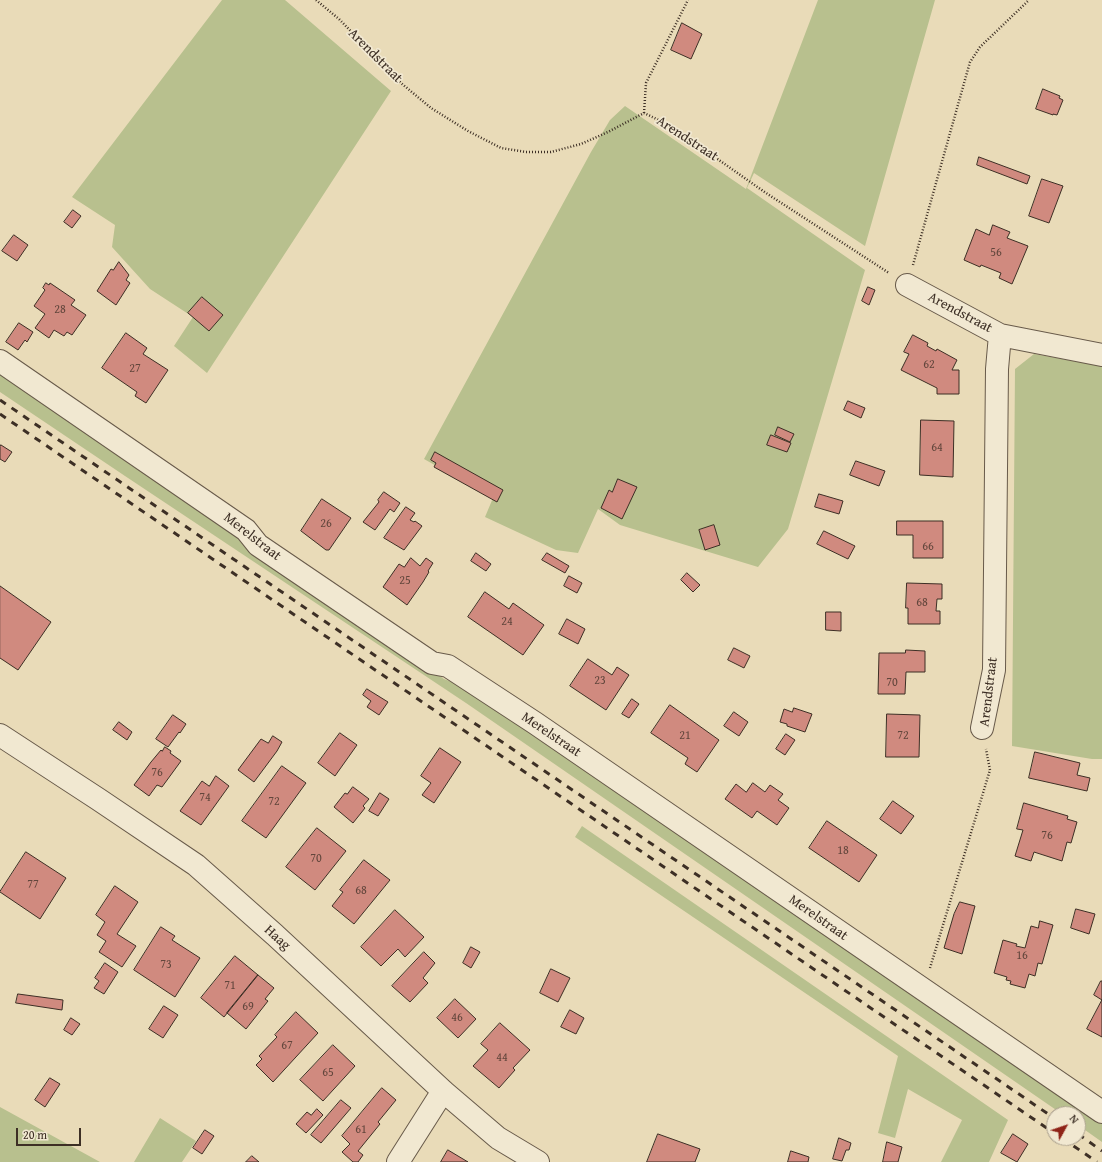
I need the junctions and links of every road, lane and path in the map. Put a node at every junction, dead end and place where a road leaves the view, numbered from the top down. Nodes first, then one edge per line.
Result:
1 (316, 0) edge
2 (688, 0) edge
3 (1029, 0) edge
4 (644, 112) junction
5 (907, 285) junction
6 (1000, 335) junction
7 (1102, 355) edge
8 (0, 361) edge
9 (982, 728) joint
10 (0, 735) edge
11 (923, 991) junction
12 (443, 1091) junction
13 (1102, 1112) edge
14 (398, 1162) edge
15 (538, 1162) edge

1 - 4 path, Arendstraat
2 - 4 path
3 - 5 path
4 - 5 path, Arendstraat
5 - 6 street, Arendstraat
6 - 7 street, Arendstraat
6 - 9 street, Arendstraat
8 - 11 street, Merelstraat
9 - 11 path, Arendstraat
10 - 12 street, Haag
11 - 13 street, Merelstraat
12 - 14 street
12 - 15 street, Haag

